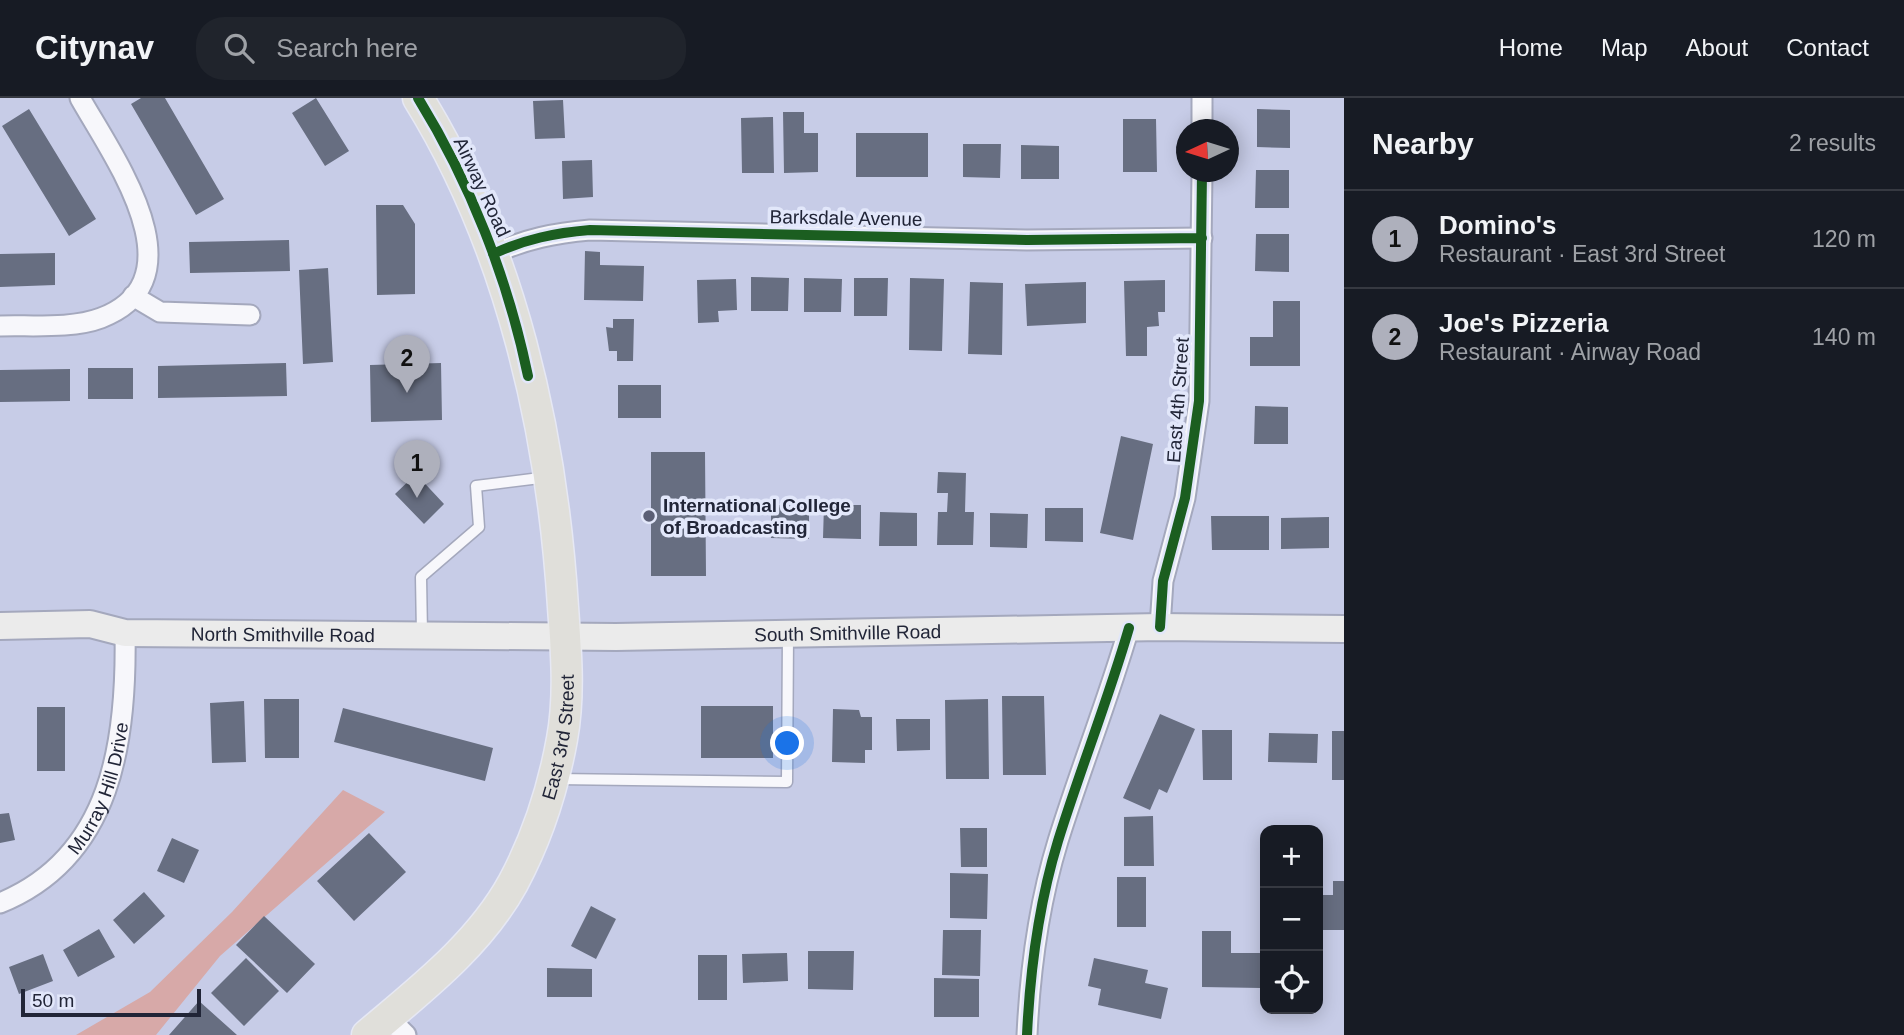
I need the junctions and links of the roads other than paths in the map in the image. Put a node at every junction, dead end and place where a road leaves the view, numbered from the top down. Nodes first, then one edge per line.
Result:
1 (80, 98) edge
2 (418, 98) edge
3 (1202, 98) edge
4 (1202, 119) edge
5 (1202, 182) edge
6 (1202, 238) junction
7 (493, 254) junction
8 (133, 296) junction
9 (250, 315) dead end
10 (0, 326) edge
11 (528, 376) joint
12 (548, 477) junction
13 (0, 626) edge
14 (1160, 627) junction
15 (1129, 628) junction
16 (1344, 629) edge
17 (125, 633) junction
18 (788, 634) junction
19 (422, 635) junction
20 (565, 635) junction
21 (553, 779) junction
22 (0, 903) edge
23 (387, 1029) edge
24 (1027, 1035) edge

1 - 8 street
2 - 7 main road, Airway Road
3 - 4 street
5 - 6 street, East 4th Street
6 - 7 street, Barksdale Avenue
6 - 14 street, East 4th Street
7 - 11 main road, Airway Road
8 - 9 street
8 - 10 street
11 - 12 main road, East 3rd Street
12 - 19 lane
12 - 20 main road, East 3rd Street
13 - 17 main road, North Smithville Road
14 - 15 main road
14 - 16 main road
15 - 18 main road, South Smithville Road
15 - 24 street
17 - 19 main road, North Smithville Road
17 - 22 street, Murray Hill Drive
18 - 20 main road, South Smithville Road
18 - 21 lane
19 - 20 main road, North Smithville Road
20 - 21 main road, East 3rd Street
21 - 23 main road, East 3rd Street

